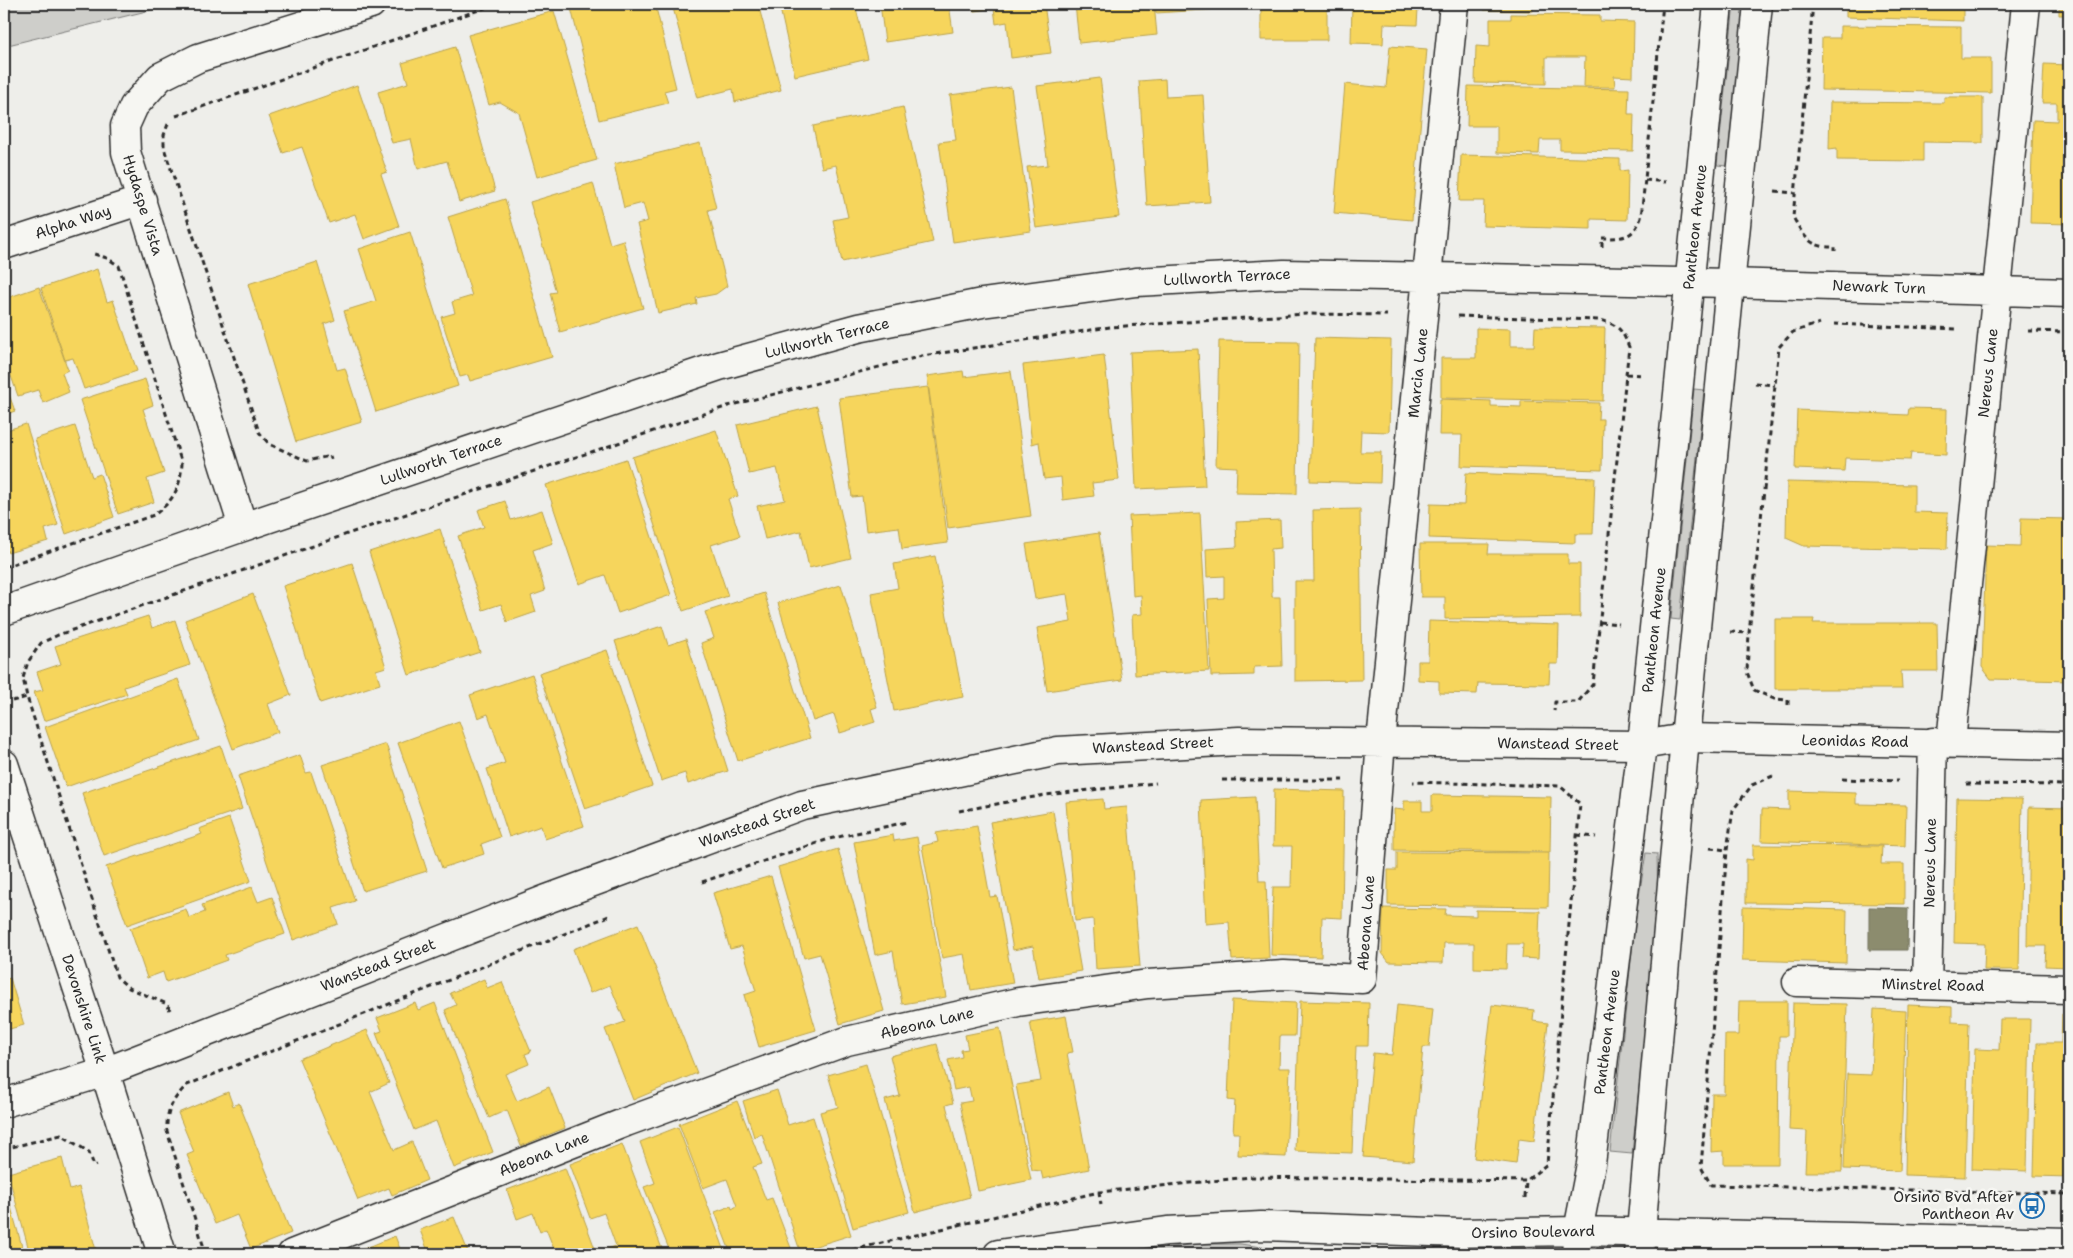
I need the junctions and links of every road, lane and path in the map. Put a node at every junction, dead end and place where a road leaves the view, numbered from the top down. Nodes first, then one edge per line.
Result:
1 (371, 4) edge
2 (496, 4) edge
3 (1454, 4) edge
4 (1663, 4) edge
5 (1718, 4) edge
6 (1758, 4) edge
7 (1813, 4) edge
8 (2026, 4) edge
9 (298, 15) edge
10 (1645, 180) junction
11 (1669, 182) dead end
12 (1767, 190) dead end
13 (1794, 193) junction
14 (142, 200) junction
15 (4, 245) edge
16 (1602, 248) dead end
17 (90, 253) dead end
18 (1835, 255) dead end
19 (1428, 276) junction
20 (1689, 282) junction
21 (1729, 283) junction
22 (1997, 290) junction
23 (2069, 293) edge
24 (1390, 315) dead end
25 (1452, 316) dead end
26 (1825, 324) dead end
27 (1832, 324) dead end
28 (1964, 329) dead end
29 (2024, 331) dead end
30 (2069, 332) edge
31 (1626, 374) junction
32 (1652, 376) dead end
33 (1746, 383) dead end
34 (1775, 385) junction
35 (333, 464) dead end
36 (244, 526) junction
37 (4, 567) edge
38 (4, 611) edge
39 (1600, 622) junction
40 (1619, 624) dead end
41 (1721, 631) dead end
42 (1749, 633) junction
43 (27, 697) junction
44 (12, 701) dead end
45 (1788, 708) dead end
46 (1554, 712) dead end
47 (1685, 738) junction
48 (1381, 742) junction
49 (1942, 742) junction
50 (1642, 745) junction
51 (2069, 746) edge
52 (4, 764) edge
53 (1779, 777) dead end
54 (1833, 779) dead end
55 (1212, 780) dead end
56 (1352, 780) dead end
57 (1899, 781) dead end
58 (1412, 782) dead end
59 (1163, 783) dead end
60 (1958, 784) dead end
61 (2069, 785) edge
62 (951, 812) dead end
63 (914, 820) dead end
64 (1577, 835) junction
65 (1604, 838) dead end
66 (1702, 847) dead end
67 (1727, 850) junction
68 (696, 884) dead end
69 (612, 915) dead end
70 (1797, 982) dead end
71 (1927, 984) junction
72 (2069, 989) edge
73 (173, 1018) dead end
74 (105, 1072) junction
75 (4, 1103) edge
76 (4, 1149) edge
77 (101, 1164) dead end
78 (1526, 1181) junction
79 (2069, 1194) edge
80 (1525, 1198) dead end
81 (1577, 1242) edge
82 (2069, 1242) edge
83 (1640, 1243) edge
84 (162, 1254) edge
85 (206, 1254) edge
86 (292, 1254) edge
87 (835, 1254) edge
88 (998, 1254) edge

1 - 9 street, Hydaspe Vista
2 - 35 path
3 - 19 street, Marcia Lane
4 - 10 path
5 - 20 street, Pantheon Avenue
6 - 21 street
7 - 13 path
8 - 22 street, Nereus Lane
9 - 14 street, Hydaspe Vista
10 - 11 path
10 - 16 path
12 - 13 path
13 - 18 path
14 - 15 street, Alpha Way
14 - 36 street, Hydaspe Vista
17 - 37 path
19 - 20 street, Lullworth Terrace
19 - 36 street, Lullworth Terrace
19 - 48 street, Marcia Lane
20 - 21 street, Newark Turn
20 - 50 street, Pantheon Avenue
21 - 22 street, Newark Turn
21 - 47 street
22 - 23 street, Newark Turn
22 - 49 street, Nereus Lane
24 - 43 path
25 - 31 path
26 - 34 path
27 - 28 path
29 - 30 path
31 - 32 path
31 - 39 path
33 - 34 path
34 - 42 path
36 - 38 street, Lullworth Terrace
39 - 40 path
39 - 46 path
41 - 42 path
42 - 45 path
43 - 44 path
43 - 73 path
47 - 49 street, Leonidas Road
47 - 50 street, Leonidas Road
47 - 83 street
48 - 50 street, Wanstead Street
48 - 74 street, Wanstead Street
48 - 86 street, Abeona Lane
49 - 51 street, Leonidas Road
49 - 71 street, Nereus Lane
50 - 81 street, Pantheon Avenue
52 - 74 street, Devonshire Link
53 - 67 path
54 - 57 path
55 - 56 path
58 - 64 path
59 - 62 path
60 - 61 path
63 - 68 path
64 - 65 path
64 - 78 path
66 - 67 path
67 - 79 path
69 - 85 path
70 - 71 street, Minstrel Road
71 - 72 street, Minstrel Road
74 - 75 street, Wanstead Street
74 - 84 street, Devonshire Link
76 - 77 path
78 - 80 path
78 - 87 path
81 - 83 street, Orsino Boulevard
81 - 88 street, Orsino Boulevard
82 - 83 street, Orsino Boulevard

